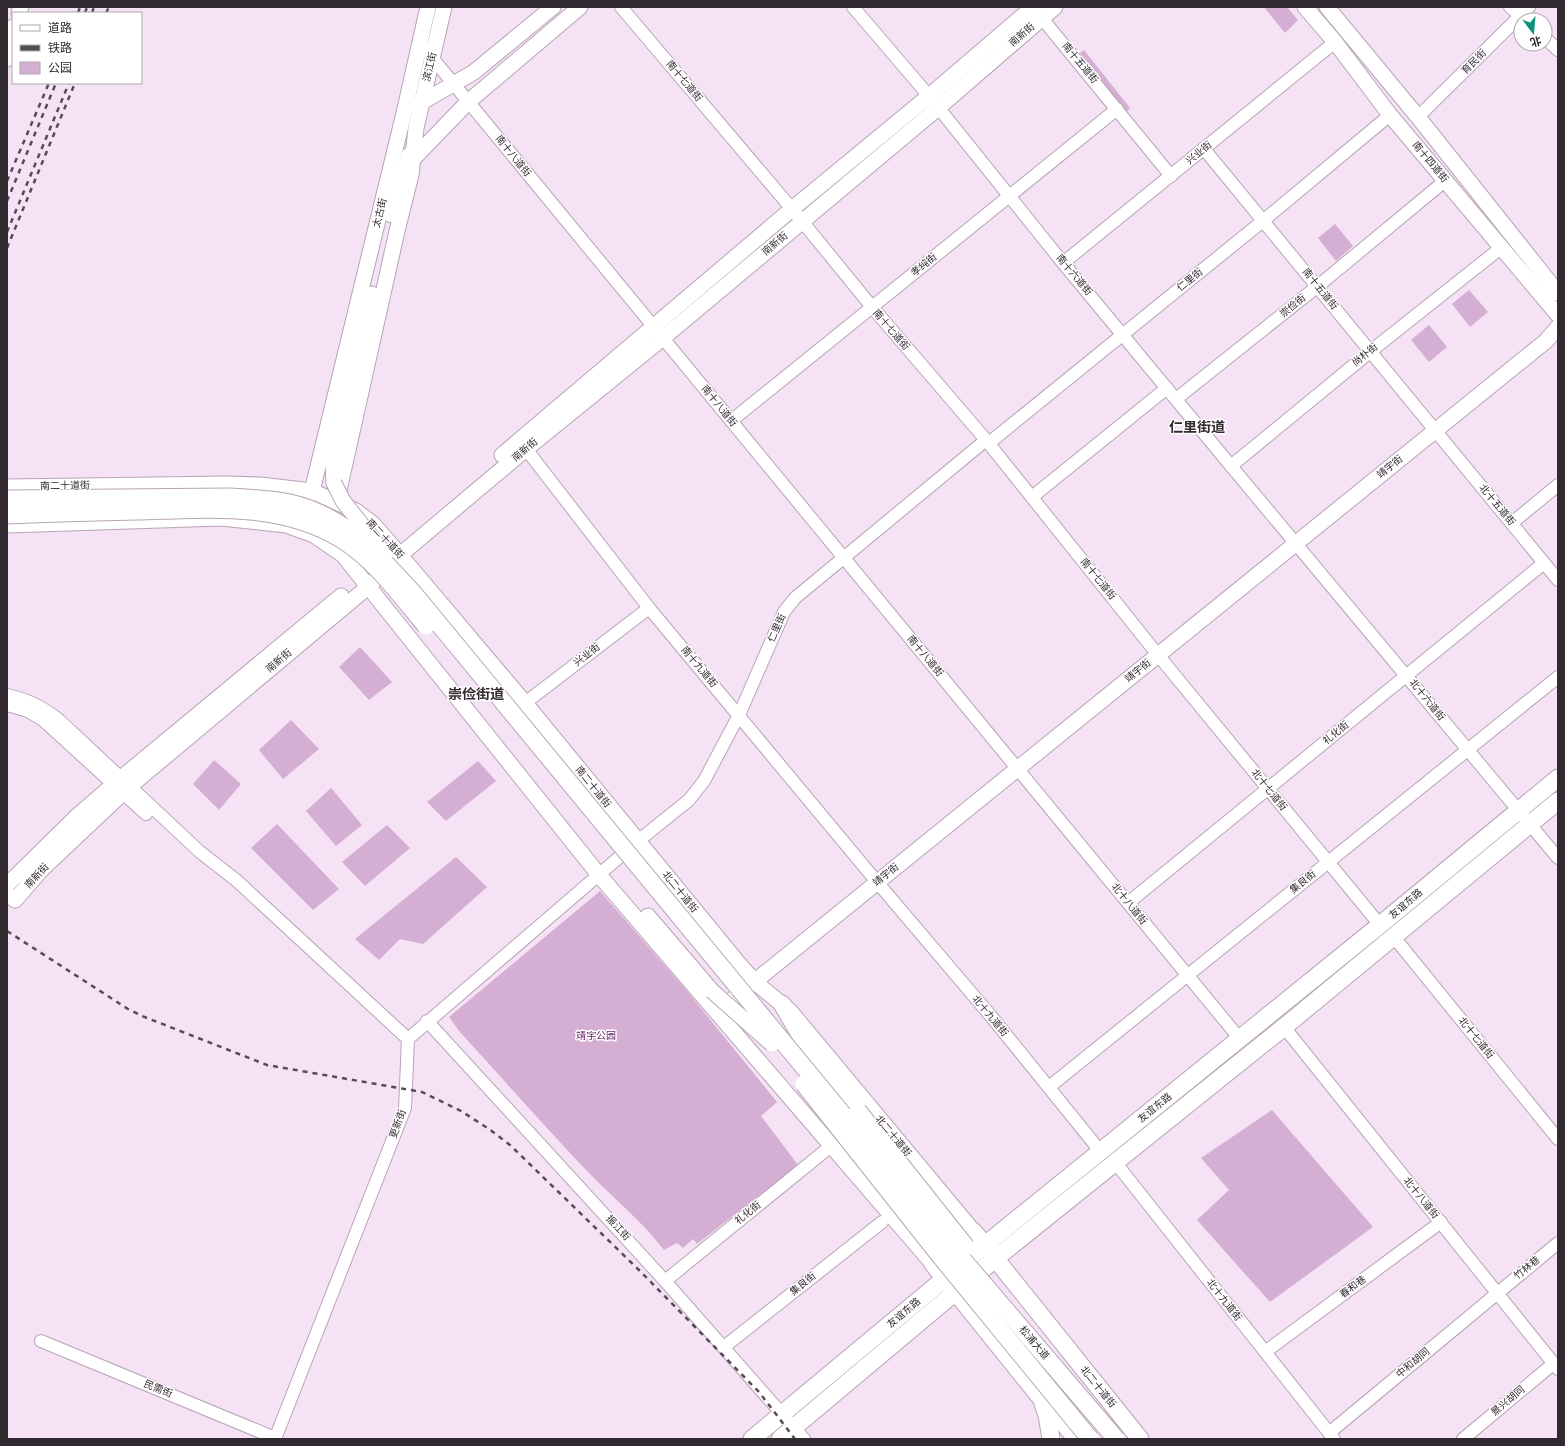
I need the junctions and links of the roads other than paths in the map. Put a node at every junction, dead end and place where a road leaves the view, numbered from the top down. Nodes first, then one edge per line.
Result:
1 (428, 7) edge
2 (444, 7) edge
3 (552, 7) edge
4 (580, 7) edge
5 (621, 7) edge
6 (853, 7) edge
7 (1055, 7) edge
8 (1305, 7) edge
9 (1327, 7) edge
10 (1035, 10) edge
11 (1513, 27) edge
12 (12, 30) edge
13 (7, 42) edge
14 (1335, 42) junction
15 (420, 43) junction
16 (12, 47) edge
17 (432, 58) junction
18 (7, 59) edge
19 (453, 84) junction
20 (468, 102) junction
21 (933, 102) junction
22 (422, 103) junction
23 (1118, 109) junction
24 (404, 113) junction
25 (1390, 115) junction
26 (1418, 117) junction
27 (416, 128) junction
28 (1204, 149) junction
29 (413, 159) junction
30 (1171, 176) junction
31 (1446, 180) junction
32 (1009, 196) junction
33 (792, 209) junction
34 (390, 216) joint
35 (1264, 220) junction
36 (802, 221) junction
37 (1502, 248) junction
38 (1063, 263) junction
39 (1318, 286) junction
40 (1558, 293) edge
41 (872, 307) junction
42 (1558, 315) edge
43 (653, 326) junction
44 (1558, 327) edge
45 (1123, 334) junction
46 (663, 338) junction
47 (1371, 351) junction
48 (1167, 388) junction
49 (1176, 399) junction
50 (731, 421) junction
51 (1434, 430) junction
52 (988, 441) junction
53 (526, 449) junction
54 (1231, 466) junction
55 (1558, 485) edge
56 (7, 487) edge
57 (312, 491) junction
58 (1032, 497) junction
59 (7, 499) edge
60 (336, 501) junction
61 (7, 515) edge
62 (1512, 523) junction
63 (7, 525) edge
64 (286, 525) junction
65 (314, 535) junction
66 (1295, 543) junction
67 (397, 551) junction
68 (843, 558) junction
69 (1544, 563) junction
70 (1558, 580) edge
71 (366, 582) junction
72 (416, 595) junction
73 (649, 608) junction
74 (1158, 655) junction
75 (1407, 675) junction
76 (1558, 677) edge
77 (7, 695) edge
78 (525, 703) junction
79 (7, 705) edge
80 (739, 716) junction
81 (1468, 750) junction
82 (1018, 768) junction
83 (1558, 778) edge
84 (122, 786) junction
85 (1268, 788) junction
86 (1558, 801) edge
87 (1518, 811) junction
88 (1530, 824) junction
89 (638, 841) junction
90 (1558, 858) edge
91 (1328, 862) junction
92 (603, 872) junction
93 (877, 882) junction
94 (7, 885) edge
95 (7, 894) edge
96 (1128, 903) junction
97 (1380, 925) junction
98 (1393, 936) junction
99 (1188, 975) junction
100 (755, 982) junction
101 (782, 1004) junction
102 (717, 1013) junction
103 (427, 1021) junction
104 (1284, 1027) junction
105 (1240, 1039) junction
106 (408, 1043) junction
107 (772, 1044) junction
108 (1049, 1087) junction
109 (1558, 1139) edge
110 (831, 1146) junction
111 (1101, 1152) junction
112 (1115, 1162) junction
113 (882, 1222) dead end
114 (1441, 1222) junction
115 (974, 1232) joint
116 (1558, 1243) edge
117 (985, 1245) junction
118 (942, 1256) junction
119 (996, 1258) junction
120 (945, 1279) junction
121 (665, 1281) junction
122 (956, 1292) junction
123 (1497, 1293) junction
124 (41, 1341) dead end
125 (724, 1347) junction
126 (1265, 1352) junction
127 (1556, 1366) edge
128 (1072, 1388) junction
129 (1040, 1396) junction
130 (783, 1414) junction
131 (799, 1433) edge
132 (1331, 1436) edge
133 (275, 1438) edge
134 (752, 1439) edge
135 (780, 1439) edge
136 (1051, 1439) edge
137 (1077, 1439) edge
138 (1090, 1439) edge
139 (1116, 1439) edge
140 (1140, 1439) edge
141 (1463, 1439) edge

1 - 15 main road, 滨江街
2 - 17 main road, 滨江街
3 - 19 main road
4 - 20 main road
5 - 33 street, 南十七道街
6 - 21 street, 南十六道街
7 - 10 main road, 南新街
8 - 14 main road, 南十四道街
9 - 26 main road
10 - 21 main road, 南新街
10 - 23 street, 南十五道街
11 - 26 street, 育民街
12 - 13 main road
14 - 25 main road, 南十四道街
14 - 28 street, 兴业街
15 - 17 street, 南十八道街
15 - 24 main road, 滨江街
16 - 18 main road
17 - 19 street, 南十八道街
17 - 22 main road, 滨江街
19 - 20 street, 南十八道街
19 - 22 main road
20 - 29 main road
20 - 43 street, 南十八道街
21 - 32 street, 南十六道街
21 - 33 main road, 南新街
21 - 36 main road, 南新街
22 - 24 main road
22 - 27 main road, 滨江街
23 - 30 street, 南十五道街
23 - 32 street, 孝纯街
24 - 57 main road, 太古街
25 - 31 main road, 南十四道街
25 - 35 street, 仁里街
26 - 40 main road
27 - 29 main road, 太古街
27 - 34 street, 太古街
28 - 30 street, 兴业街
28 - 35 street, 南十五道街
29 - 60 main road, 太古街
30 - 38 street, 兴业街
31 - 37 main road, 南十四道街
31 - 39 street, 崇俭街
32 - 38 street, 南十六道街
32 - 41 street, 孝纯街
33 - 36 street, 南十七道街
33 - 43 main road, 南新街
34 - 72 main road, 太古街, bridge
35 - 39 street, 南十五道街
35 - 45 street, 仁里街
36 - 41 street, 南十七道街
36 - 46 main road, 南新街
37 - 42 main road, 南十四道街
37 - 47 street, 尚朴街
38 - 45 street, 南十六道街
39 - 47 street, 南十五道街
39 - 49 street, 崇俭街
41 - 50 street, 孝纯街
41 - 52 street, 南十七道街
43 - 46 street, 南十八道街
43 - 67 main road, 南新街
44 - 51 main road, 靖宇街
45 - 48 street, 南十六道街
45 - 52 street, 仁里街
46 - 50 street, 南十八道街
46 - 53 main road, 南新街
47 - 51 street, 南十五道街
47 - 54 street, 尚朴街
48 - 49 street, 南十六道街
48 - 58 street
49 - 54 street, 南十六道街
50 - 68 street, 南十八道街
51 - 62 street, 北十五道街
51 - 66 main road, 靖宇街
52 - 58 street, 南十七道街
52 - 68 street, 仁里街
53 - 67 main road, 南新街
53 - 73 street, 南十九道街
54 - 66 street, 南十六道街
55 - 62 street
56 - 57 main road, 南二十道街
57 - 60 main road, 南二十道街
57 - 64 main road
58 - 74 street, 南十七道街
59 - 72 highway, bridge
60 - 65 main road
60 - 67 main road, 南二十道街
61 - 107 highway, bridge
62 - 69 street, 北十五道街
63 - 64 main road
64 - 65 main road
65 - 71 main road
66 - 74 main road, 靖宇街
66 - 75 street, 北十六道街
67 - 71 main road, 南新街
67 - 78 main road, 南二十道街
68 - 80 street, 仁里街
68 - 82 street, 南十八道街
69 - 70 street, 北十五道街
69 - 75 street, 礼化街
71 - 84 main road, 南新街
71 - 92 main road
72 - 118 highway, bridge
73 - 78 street, 兴业街
73 - 80 street, 南十九道街
74 - 82 main road, 靖宇街
74 - 85 street, 北十七道街
75 - 81 street, 北十六道街
75 - 85 street, 礼化街
76 - 81 street, 集良街
77 - 84 street
78 - 89 main road, 南二十道街
79 - 84 street
80 - 89 street, 仁里街
80 - 93 street, 南十九道街
81 - 87 street, 北十六道街
81 - 91 street, 集良街
82 - 93 main road, 靖宇街
82 - 96 street, 北十八道街
83 - 87 highway, 友谊东路
84 - 94 main road, 南新街
84 - 95 main road, 南新街
84 - 106 street
85 - 91 street, 北十七道街
85 - 96 street, 礼化街
86 - 88 highway, 友谊东路
87 - 88 street, 北十六道街
87 - 97 highway, 友谊东路
88 - 90 street, 北十六道街
88 - 98 highway, 友谊东路
89 - 92 street, 仁里街
89 - 100 main road, 北二十道街
91 - 97 street, 北十七道街
91 - 99 street, 集良街
92 - 102 main road
92 - 103 street
92 - 107 main road, bridge
93 - 100 main road, 靖宇街
93 - 108 street, 北十九道街
96 - 99 street, 北十八道街
97 - 105 highway, 友谊东路
98 - 104 highway, 友谊东路
98 - 109 street, 北十七道街
99 - 105 street, 北十八道街
99 - 108 street, 集良街
100 - 101 main road, 北二十道街
100 - 102 main road, 靖宇街
101 - 115 main road, 北二十道街
101 - 128 highway, bridge
102 - 110 main road
103 - 106 street
103 - 121 street, 振江街
104 - 112 highway, 友谊东路
104 - 114 street, 北十八道街
105 - 111 highway, 友谊东路
106 - 133 street, 更新街
107 - 118 highway, bridge
108 - 111 street, 北十九道街
110 - 118 main road
110 - 121 street, 礼化街
111 - 117 highway, 友谊东路
112 - 119 highway, 友谊东路
112 - 126 street, 北十九道街
113 - 125 street, 集良街
114 - 123 street, 北十八道街
114 - 126 street, 春和巷
115 - 117 highway, 北二十道街
116 - 123 street, 竹林巷
117 - 119 highway, 北二十道街
117 - 120 highway, 友谊东路
118 - 120 highway
118 - 128 highway, 松浦大道, bridge
118 - 138 highway, 松浦大道, bridge
119 - 122 highway, 友谊东路
119 - 140 highway, 北二十道街
120 - 122 highway
120 - 130 highway, 友谊东路
121 - 125 street, 振江街
122 - 129 highway
122 - 131 highway, 友谊东路
123 - 127 street, 北十八道街
123 - 132 street, 中和胡同
124 - 133 street, 民需街
125 - 130 street, 振江街
126 - 132 street, 北十九道街
127 - 141 street, 景兴胡同
128 - 139 highway, 松浦大道, bridge
129 - 136 highway
129 - 137 highway
130 - 131 street, 振江街
130 - 134 highway, 友谊东路
131 - 135 highway, 友谊东路

